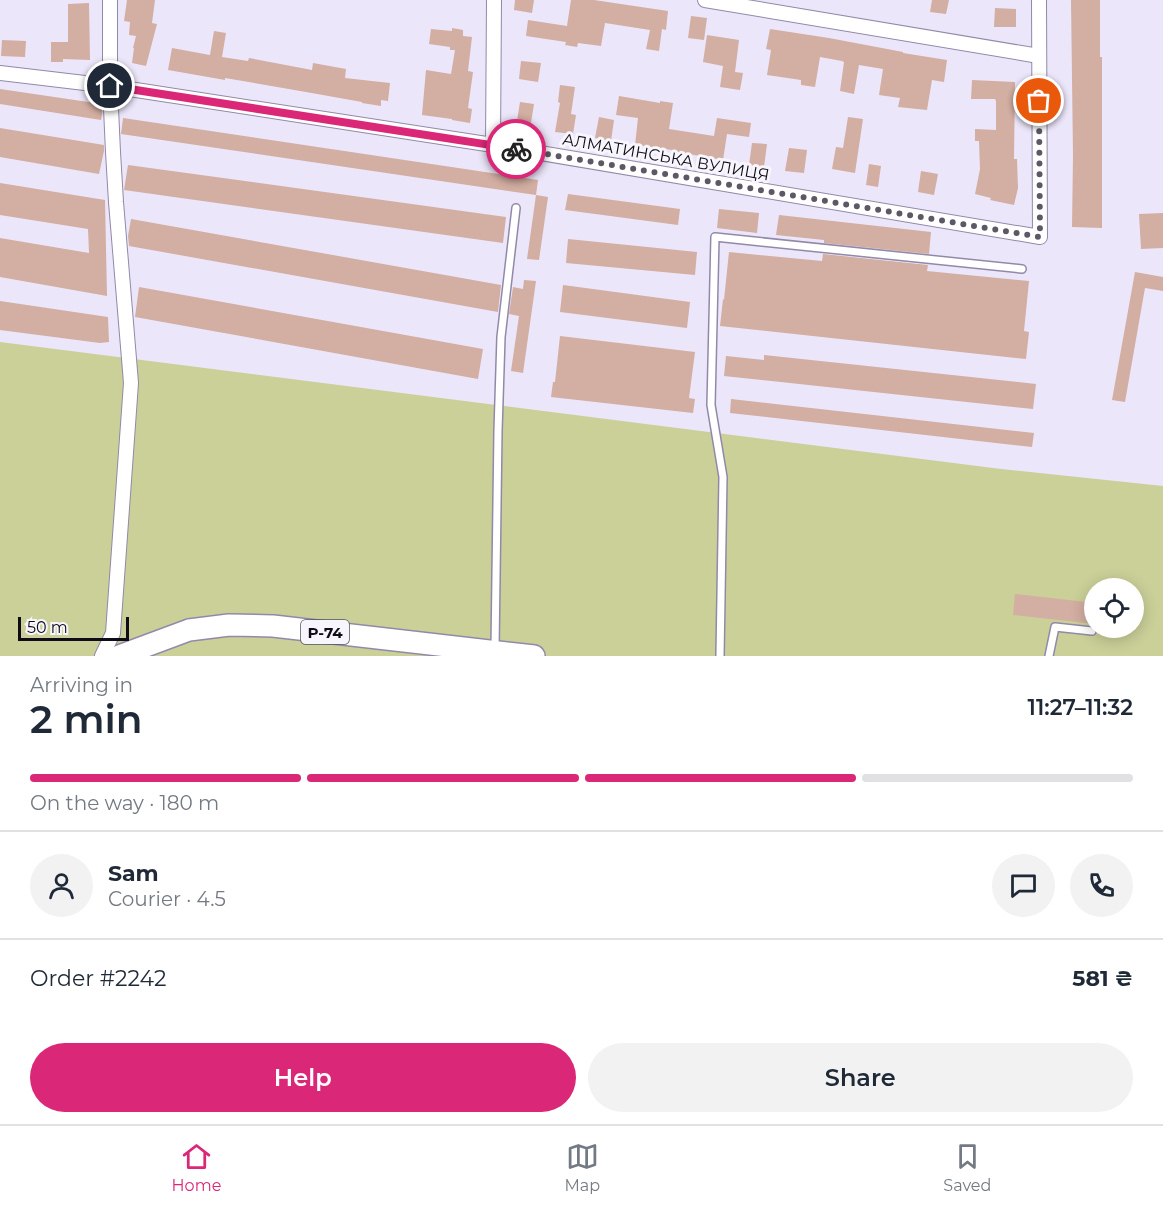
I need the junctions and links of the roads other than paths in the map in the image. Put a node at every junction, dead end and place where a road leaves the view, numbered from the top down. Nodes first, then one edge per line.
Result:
1 (110, 0) edge
2 (494, 0) edge
3 (705, 0) edge
4 (1039, 0) edge
5 (1039, 56) junction
6 (0, 73) edge
7 (110, 86) junction
8 (493, 145) junction
9 (516, 208) dead end
10 (1022, 269) dead end
11 (1084, 630) edge
12 (495, 651) junction
13 (102, 656) edge
14 (119, 656) edge
15 (534, 656) edge
16 (720, 656) edge
17 (1049, 656) edge

1 - 7 street
2 - 8 street
3 - 5 street
4 - 5 street
5 - 8 street, АЛМАТИНСЬКА ВУЛИЦЯ
6 - 7 street, АЛМАТИНСЬКА ВУЛИЦЯ
7 - 8 street, АЛМАТИНСЬКА ВУЛИЦЯ
7 - 13 street
9 - 12 lane
10 - 16 lane
11 - 17 lane
12 - 14 main road, Р-74
12 - 15 main road, Р-74

